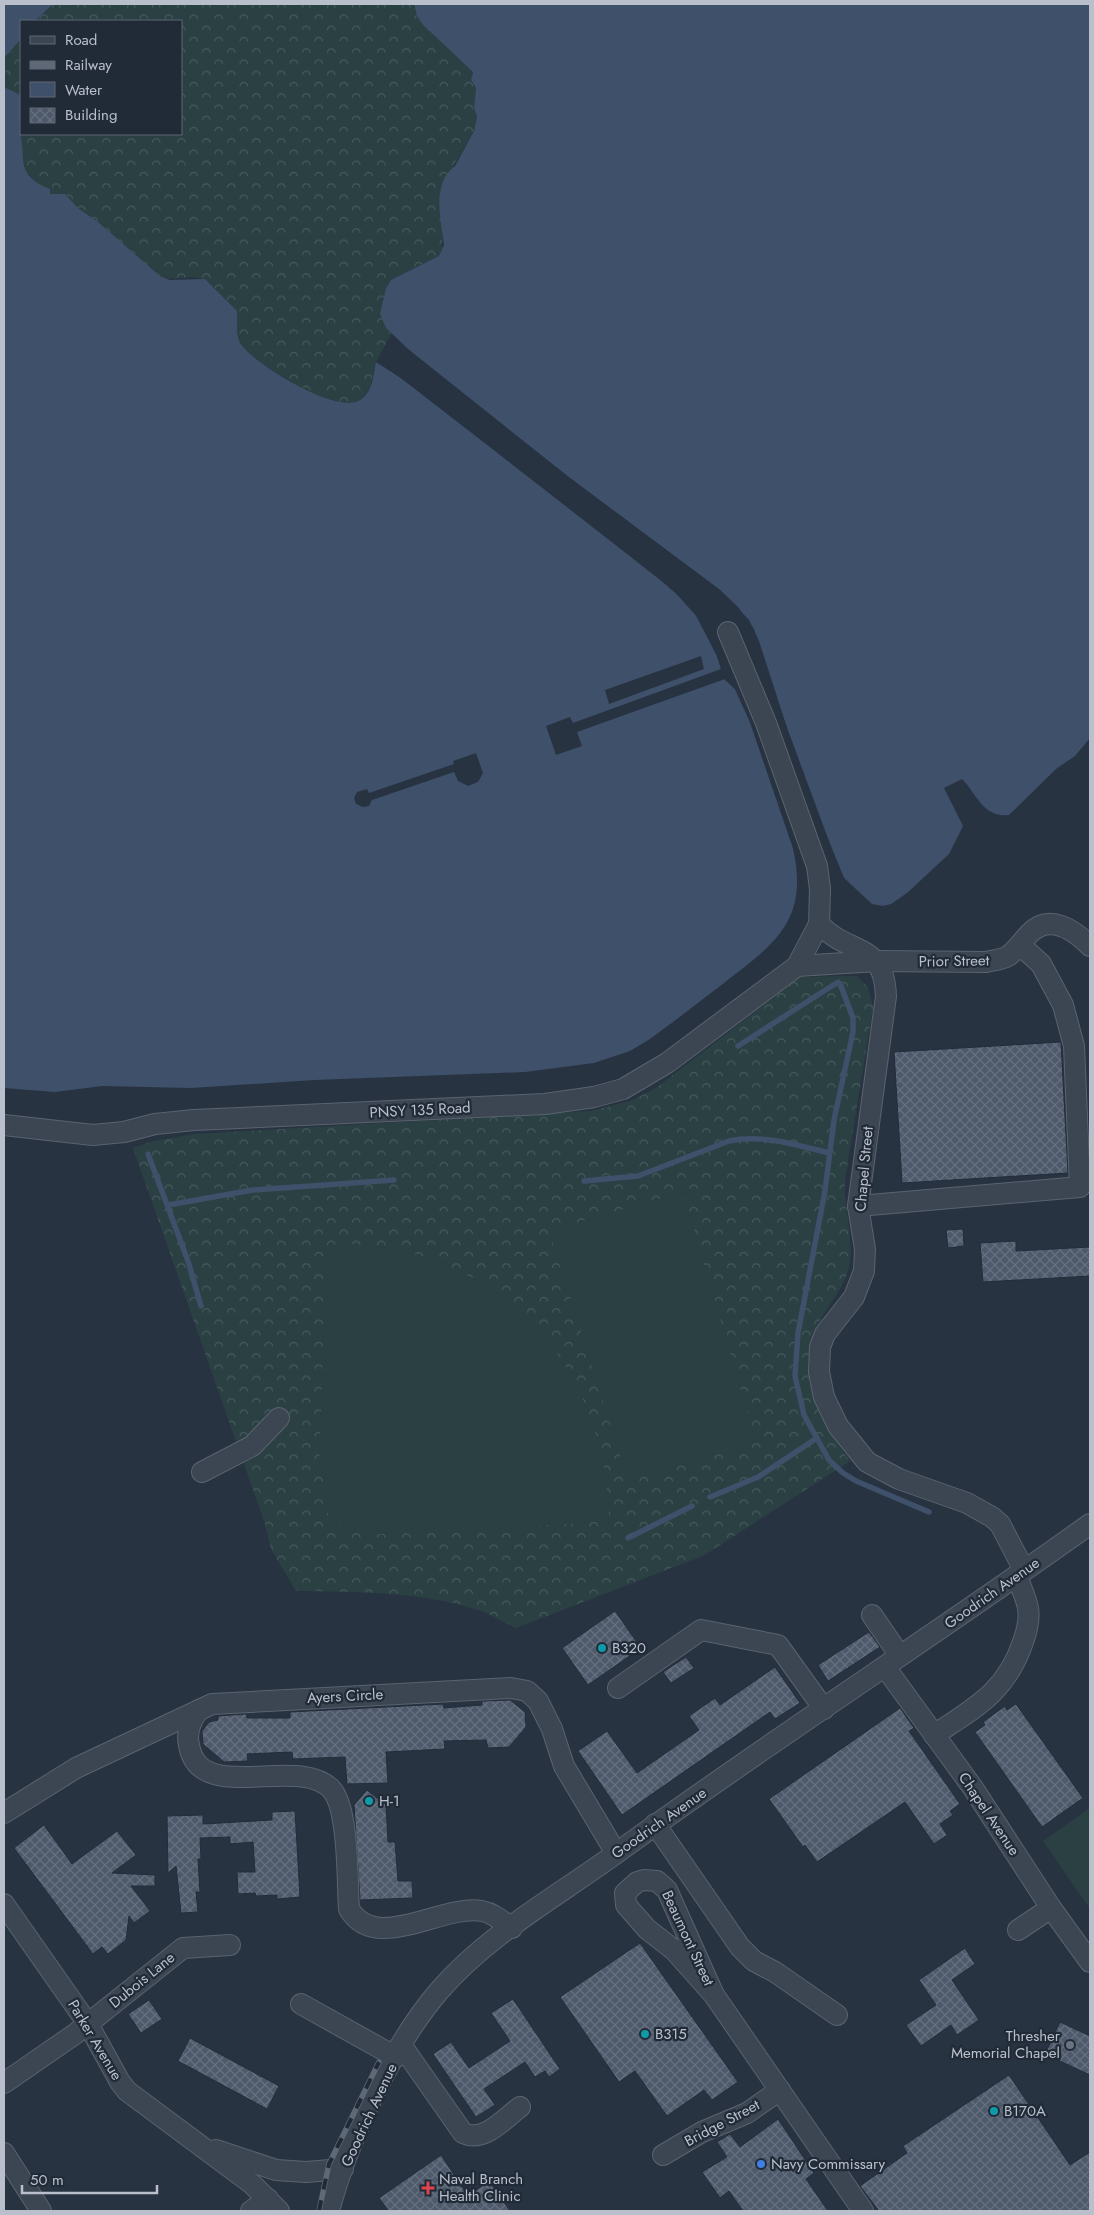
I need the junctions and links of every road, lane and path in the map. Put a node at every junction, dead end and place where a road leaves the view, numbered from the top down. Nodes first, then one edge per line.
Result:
1 (728, 632) dead end
2 (819, 924) junction
3 (1020, 944) junction
4 (1090, 946) edge
5 (878, 961) junction
6 (798, 966) junction
7 (4, 1125) edge
8 (858, 1206) junction
9 (280, 1418) dead end
10 (202, 1472) dead end
11 (1090, 1524) edge
12 (1020, 1573) junction
13 (872, 1615) dead end
14 (893, 1661) junction
15 (618, 1688) dead end
16 (824, 1708) junction
17 (198, 1710) junction
18 (934, 1735) junction
19 (4, 1814) edge
20 (655, 1824) junction
21 (616, 1853) junction
22 (4, 1904) edge
23 (1051, 1908) junction
24 (512, 1928) junction
25 (1018, 1930) dead end
26 (230, 1945) dead end
27 (1090, 1962) edge
28 (714, 1995) junction
29 (302, 2004) dead end
30 (837, 2015) dead end
31 (88, 2024) junction
32 (399, 2051) junction
33 (4, 2083) edge
34 (780, 2090) junction
35 (520, 2106) dead end
36 (201, 2146) junction
37 (4, 2153) edge
38 (662, 2156) dead end
39 (343, 2169) junction
40 (274, 2205) edge
41 (41, 2211) edge
42 (251, 2211) edge
43 (329, 2211) edge
44 (863, 2211) edge

1 - 2 street
2 - 5 street
2 - 6 street
3 - 4 street, Prior Street
3 - 5 street, Prior Street
3 - 8 street
5 - 6 street, Prior Street
5 - 8 street, Chapel Street
6 - 7 street, PNSY 135 Road
8 - 12 street, Chapel Street
9 - 10 street
11 - 12 street, Goodrich Avenue
12 - 14 street, Goodrich Avenue
12 - 18 street, Chapel Street
13 - 14 street, Chapel Avenue
14 - 16 street, Goodrich Avenue
14 - 18 street, Chapel Avenue
15 - 16 street
16 - 20 street, Goodrich Avenue
17 - 19 street, Ayers Circle
17 - 21 street, Ayers Circle
17 - 24 street
18 - 23 street, Chapel Avenue
20 - 21 street, Goodrich Avenue
20 - 30 street
21 - 24 street, Goodrich Avenue
22 - 31 street, Parker Avenue
23 - 25 street
23 - 27 street, Chapel Avenue
24 - 32 street, Goodrich Avenue
26 - 31 street, Dubois Lane
28 - 28 street, Beaumont Street
28 - 34 street, Beaumont Street
29 - 32 street
31 - 33 street, Dubois Lane
31 - 36 street, Parker Avenue
32 - 35 street
32 - 39 street, Goodrich Avenue
34 - 38 street, Bridge Street
34 - 44 street, Beaumont Street
36 - 39 street
36 - 40 street, Parker Avenue
37 - 41 street
39 - 43 street, Goodrich Avenue
40 - 42 street

